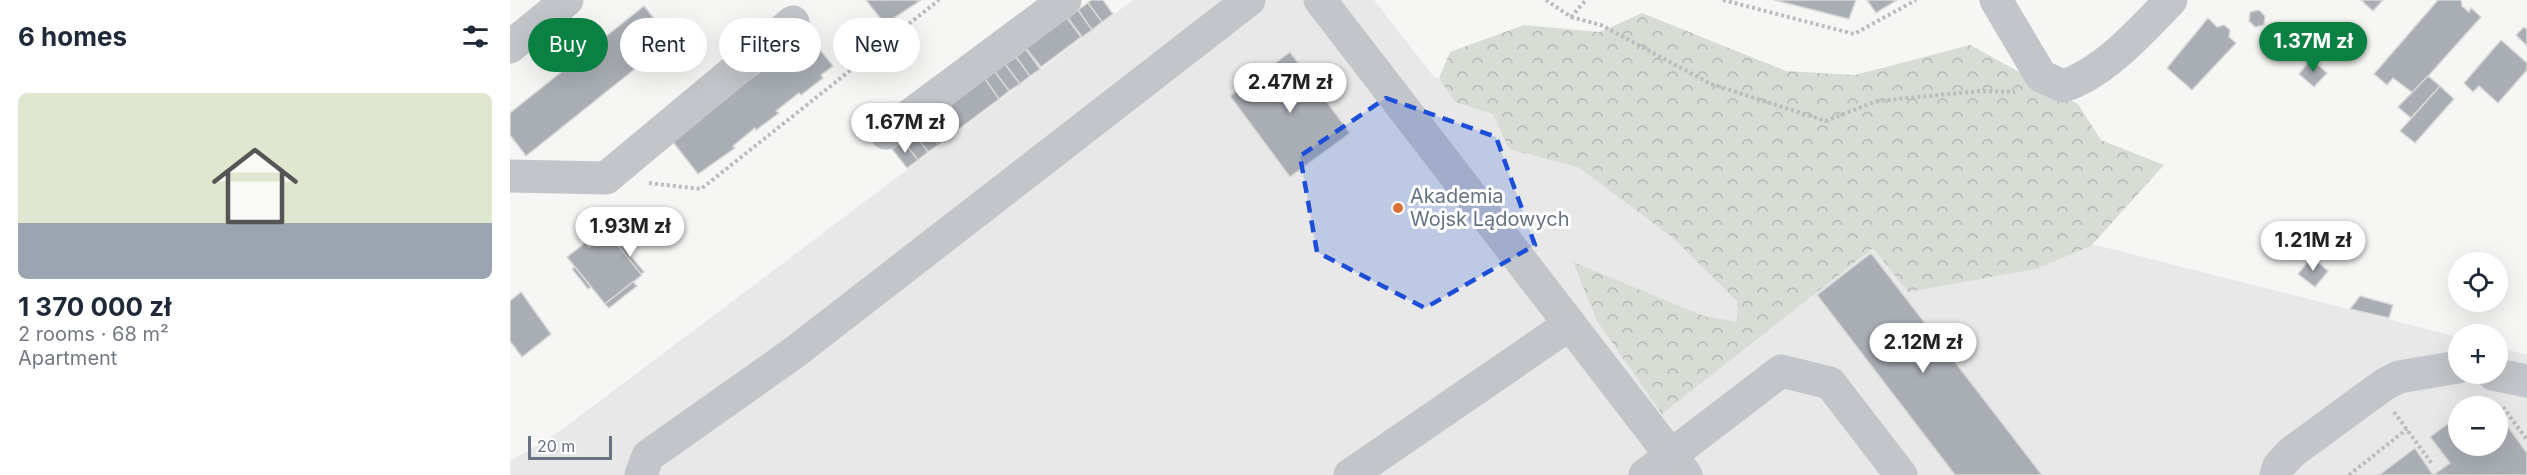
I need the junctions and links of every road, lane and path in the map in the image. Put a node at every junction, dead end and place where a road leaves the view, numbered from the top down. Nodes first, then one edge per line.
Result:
1 (567, 0) edge
2 (939, 0) edge
3 (1065, 0) edge
4 (1249, 0) edge
5 (1320, 0) edge
6 (1546, 0) edge
7 (1586, 0) edge
8 (1723, 0) edge
9 (1916, 0) edge
10 (1996, 0) edge
11 (2171, 0) edge
12 (1571, 18) junction
13 (510, 47) edge
14 (733, 72) edge
15 (2063, 86) junction
16 (886, 133) dead end
17 (510, 176) edge
18 (606, 178) junction
19 (1570, 324) junction
20 (2448, 370) edge
21 (2508, 377) edge
22 (2527, 381) edge
23 (2402, 423) dead end
24 (2407, 429) junction
25 (2433, 465) dead end
26 (1679, 466) edge
27 (641, 475) edge
28 (1350, 475) edge
29 (1645, 475) edge
30 (1901, 475) edge
31 (2276, 475) edge
32 (2349, 475) edge

1 - 13 street
2 - 18 path
3 - 16 street
4 - 27 street
5 - 19 street
6 - 12 path
7 - 12 path
8 - 9 path
10 - 15 street
11 - 15 street
12 - 15 path
14 - 18 street
17 - 18 street
19 - 26 street
19 - 28 street
20 - 31 street
21 - 22 street
23 - 24 path
24 - 25 path
24 - 32 path
26 - 29 street
26 - 30 street

